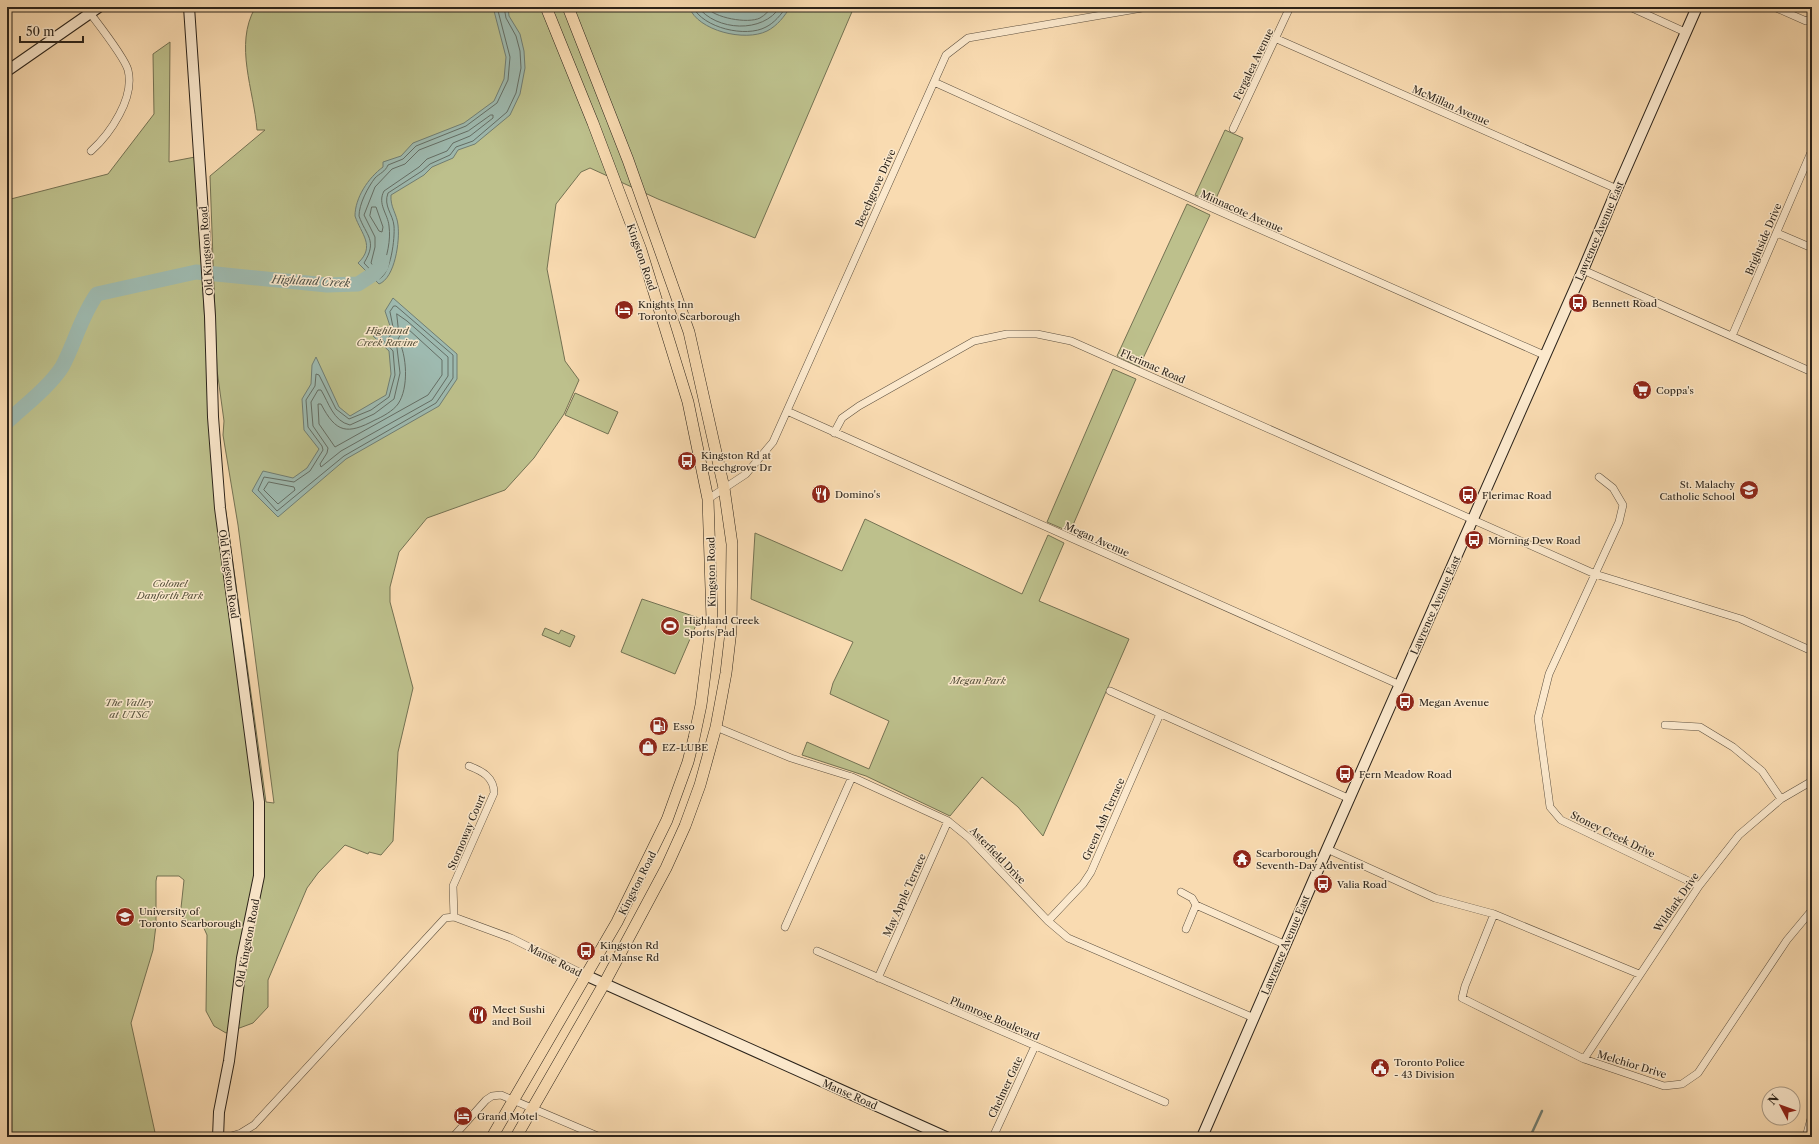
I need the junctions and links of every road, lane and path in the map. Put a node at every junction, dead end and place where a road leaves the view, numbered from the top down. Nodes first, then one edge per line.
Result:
1 (99, 7) edge
2 (189, 7) edge
3 (546, 7) edge
4 (568, 7) edge
5 (1148, 7) edge
6 (1290, 7) edge
7 (1630, 7) edge
8 (1697, 7) edge
9 (1774, 7) edge
10 (90, 13) junction
11 (1812, 18) edge
12 (1685, 32) junction
13 (1277, 39) junction
14 (7, 71) edge
15 (934, 82) junction
16 (1233, 129) dead end
17 (1812, 150) edge
18 (91, 151) dead end
19 (1617, 189) junction
20 (1777, 233) junction
21 (1812, 248) edge
22 (1583, 270) junction
23 (1732, 336) junction
24 (1544, 355) junction
25 (1812, 372) edge
26 (787, 411) junction
27 (834, 433) junction
28 (1599, 477) dead end
29 (724, 488) junction
30 (708, 499) junction
31 (1472, 520) junction
32 (1595, 574) junction
33 (1812, 651) edge
34 (1400, 685) junction
35 (1110, 691) dead end
36 (1160, 714) junction
37 (1665, 725) dead end
38 (716, 727) junction
39 (469, 766) dead end
40 (852, 777) junction
41 (1812, 782) edge
42 (1350, 799) junction
43 (1781, 800) junction
44 (948, 821) junction
45 (1326, 849) junction
46 (1699, 886) junction
47 (1181, 892) dead end
48 (1196, 905) junction
49 (1812, 910) edge
50 (1494, 914) junction
51 (454, 917) junction
52 (1048, 921) junction
53 (785, 927) dead end
54 (1186, 929) dead end
55 (1286, 945) junction
56 (817, 951) dead end
57 (1639, 974) junction
58 (585, 975) junction
59 (878, 978) junction
60 (604, 984) junction
61 (1254, 1018) junction
62 (1035, 1046) junction
63 (1584, 1059) junction
64 (513, 1100) junction
65 (1165, 1102) dead end
66 (533, 1108) junction
67 (1812, 1114) edge
68 (218, 1137) edge
69 (228, 1137) edge
70 (453, 1137) edge
71 (492, 1137) edge
72 (516, 1137) edge
73 (600, 1137) edge
74 (946, 1137) edge
75 (993, 1137) edge
76 (1202, 1137) edge
77 (1806, 1137) edge

1 - 10 street
2 - 68 street, Old Kingston Road
3 - 30 main road, Kingston Road
4 - 29 main road, Kingston Road
5 - 15 street, Beechgrove Drive
6 - 13 street, Fergalea Avenue
7 - 12 street
8 - 12 street, Lawrence Avenue East
9 - 11 street
10 - 14 street
10 - 18 street
12 - 19 street, Lawrence Avenue East
13 - 16 street, Fergalea Avenue
13 - 19 street, McMillan Avenue
15 - 24 street, Minnacote Avenue
15 - 26 street, Beechgrove Drive
17 - 20 street, Brightside Drive
19 - 22 street, Lawrence Avenue East
20 - 21 street
20 - 23 street, Brightside Drive
22 - 23 street
22 - 24 street, Lawrence Avenue East
23 - 25 street
24 - 31 street, Lawrence Avenue East
26 - 27 street, Megan Avenue
26 - 29 street, Beechgrove Drive
27 - 31 street, Flerimac Road
27 - 34 street, Megan Avenue
28 - 32 street, Stoney Creek Drive
29 - 30 street, Beechgrove Drive
29 - 38 main road, Kingston Road
30 - 58 main road, Kingston Road
31 - 32 street
31 - 34 street, Lawrence Avenue East
32 - 33 street
32 - 46 street, Stoney Creek Drive
34 - 42 street, Lawrence Avenue East
35 - 36 street
36 - 42 street
36 - 52 street, Green Ash Terrace
37 - 43 street
38 - 40 street, Asterfield Drive
38 - 60 main road, Kingston Road
39 - 51 street, Stornoway Court
40 - 44 street, Asterfield Drive
40 - 53 street
41 - 43 street, Wildlark Drive
42 - 45 street, Lawrence Avenue East
43 - 46 street, Wildlark Drive
44 - 52 street, Asterfield Drive
44 - 59 street, May Apple Terrace
45 - 50 street
45 - 55 street, Lawrence Avenue East
46 - 57 street, Wildlark Drive
47 - 48 street
48 - 54 street
48 - 55 street
49 - 63 street, Melchior Drive
50 - 57 street
50 - 63 street, Melchior Drive
51 - 58 street, Manse Road
51 - 69 street
52 - 61 street, Asterfield Drive
55 - 61 street, Lawrence Avenue East
56 - 59 street, Plumrose Boulevard
57 - 63 street, Wildlark Drive
58 - 60 street, Manse Road
58 - 64 main road, Kingston Road
59 - 62 street, Plumrose Boulevard
60 - 66 main road, Kingston Road
60 - 74 street, Manse Road
61 - 76 street, Lawrence Avenue East
62 - 65 street, Plumrose Boulevard
62 - 75 street, Chelmer Gate
64 - 66 street
64 - 70 street
64 - 71 main road, Kingston Road
66 - 72 main road, Kingston Road
66 - 73 street
67 - 77 street

